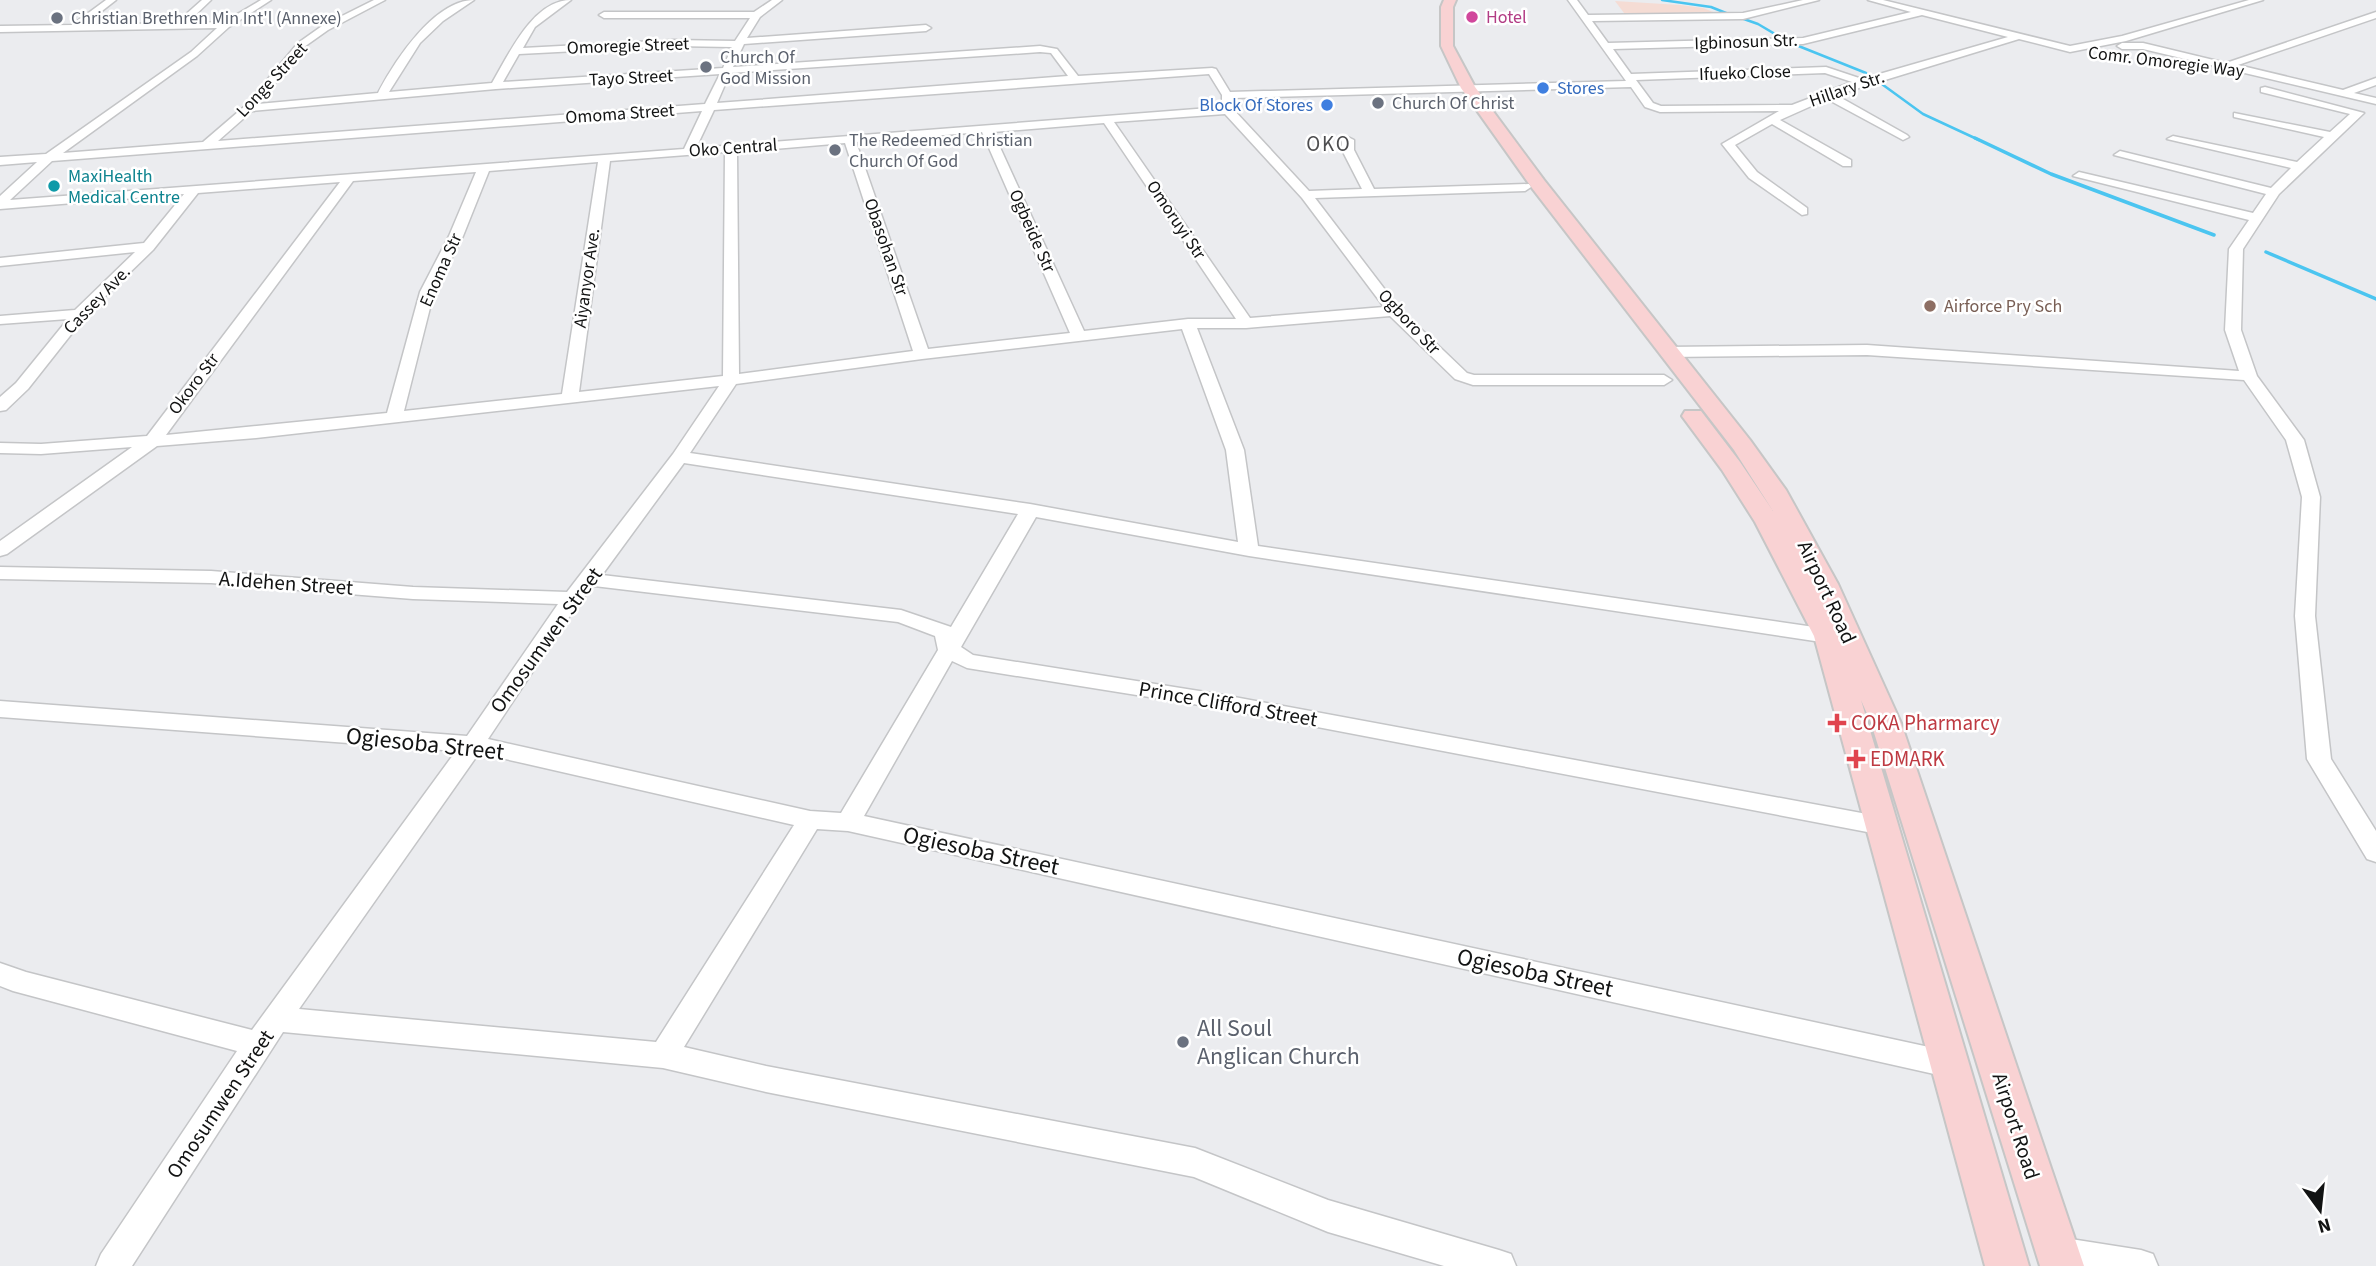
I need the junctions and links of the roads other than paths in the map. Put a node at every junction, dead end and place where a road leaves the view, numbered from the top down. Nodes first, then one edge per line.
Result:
1 (111, 0) edge
2 (207, 0) edge
3 (267, 0) edge
4 (381, 0) edge
5 (470, 0) edge
6 (567, 0) edge
7 (778, 0) edge
8 (1435, 0) edge
9 (1450, 0) edge
10 (1572, 0) edge
11 (1815, 0) edge
12 (1872, 0) edge
13 (2259, 0) edge
14 (1924, 12) junction
15 (604, 15) dead end
16 (756, 15) junction
17 (2376, 15) edge
18 (1585, 18) junction
19 (180, 24) junction
20 (226, 25) junction
21 (74, 28) junction
22 (926, 28) dead end
23 (0, 29) edge
24 (2017, 37) junction
25 (2123, 39) junction
26 (740, 43) junction
27 (1606, 46) junction
28 (2143, 46) junction
29 (2096, 50) junction
30 (517, 51) junction
31 (2166, 64) dead end
32 (2229, 65) junction
33 (724, 72) junction
34 (1075, 79) junction
35 (1630, 80) junction
36 (2376, 81) edge
37 (1862, 82) junction
38 (2264, 82) junction
39 (496, 86) junction
40 (1460, 89) junction
41 (2344, 93) junction
42 (1828, 95) junction
43 (380, 97) junction
44 (2376, 101) edge
45 (1227, 102) junction
46 (709, 107) junction
47 (249, 108) junction
48 (1793, 108) junction
49 (2238, 115) dead end
50 (1106, 118) junction
51 (1774, 121) junction
52 (985, 127) junction
53 (2334, 135) junction
54 (1903, 137) dead end
55 (849, 139) junction
56 (2174, 139) dead end
57 (1348, 140) dead end
58 (205, 146) junction
59 (731, 149) junction
60 (690, 152) junction
61 (2120, 155) dead end
62 (48, 158) junction
63 (605, 158) junction
64 (0, 161) edge
65 (1847, 163) dead end
66 (2299, 166) junction
67 (484, 167) junction
68 (2079, 176) dead end
69 (350, 177) junction
70 (1525, 187) junction
71 (193, 192) junction
72 (2274, 192) junction
73 (1370, 193) junction
74 (1306, 195) junction
75 (0, 204) edge
76 (1802, 211) dead end
77 (2257, 218) junction
78 (148, 247) junction
79 (0, 262) edge
80 (1394, 310) junction
81 (79, 314) junction
82 (0, 320) edge
83 (1246, 323) junction
84 (1188, 324) junction
85 (1079, 336) junction
86 (922, 354) junction
87 (1665, 366) junction
88 (2249, 376) junction
89 (732, 380) junction
90 (570, 398) junction
91 (0, 407) edge
92 (394, 417) junction
93 (152, 441) junction
94 (0, 448) edge
95 (679, 457) junction
96 (1030, 510) junction
97 (0, 550) edge
98 (1249, 550) junction
99 (0, 573) edge
100 (589, 579) junction
101 (572, 598) junction
102 (1829, 636) junction
103 (948, 649) junction
104 (0, 709) edge
105 (473, 744) junction
106 (810, 820) junction
107 (848, 822) junction
108 (1883, 827) junction
109 (2376, 852) edge
110 (0, 974) edge
111 (277, 1019) junction
112 (258, 1044) junction
113 (663, 1055) junction
114 (1952, 1065) junction
115 (2060, 1259) edge
116 (114, 1266) edge
117 (1499, 1266) edge
118 (2007, 1266) edge
119 (2141, 1266) edge

1 - 21 street
2 - 19 street
3 - 20 street
4 - 47 street, Longe Street
5 - 43 street
6 - 30 street
7 - 16 street
8 - 40 main road, Airport Road
9 - 40 main road, Airport Road
10 - 18 street
11 - 18 street
12 - 14 street, Comr. Omoregie Way
13 - 25 street
14 - 24 street, Comr. Omoregie Way
14 - 27 street, Igbinosun Str.
15 - 16 street
16 - 26 street
17 - 32 street
18 - 27 street
19 - 20 street
19 - 21 street
20 - 62 street
21 - 23 street
22 - 26 street, Omoregie Street
24 - 29 street, Comr. Omoregie Way
24 - 37 street, Hillary Str.
25 - 28 street
25 - 29 street
26 - 30 street, Omoregie Street
26 - 33 street
27 - 35 street
28 - 29 street
28 - 32 street
30 - 39 street
31 - 38 street, Comr. Omoregie Way
32 - 38 street
33 - 34 street, Tayo Street
33 - 39 street, Tayo Street
33 - 46 street
34 - 45 street, Omoma Street
34 - 46 street, Omoma Street
35 - 37 street, Ifueko Close
35 - 40 street, Ifueko Close
35 - 48 street, Hillary Str.
36 - 41 street
37 - 42 street, Hillary Str.
38 - 41 street
38 - 53 street
39 - 43 street, Tayo Street
40 - 45 street, Oko Central
40 - 70 main road, Airport Road
40 - 87 main road, Airport Road
41 - 44 street
42 - 48 street, Hillary Str.
42 - 54 street
43 - 47 street, Tayo Street
45 - 50 street, Oko Central
45 - 74 street, Ogboro Str
46 - 58 street, Omoma Street
46 - 60 street
47 - 58 street, Longe Street
48 - 51 street
49 - 53 street
50 - 52 street, Oko Central
50 - 83 street, Omoruyi Str
51 - 65 street
51 - 76 street
52 - 55 street, Oko Central
52 - 85 street, Ogbeide Str
53 - 66 street
55 - 59 street, Oko Central
55 - 86 street, Obasohan Str
56 - 66 street
57 - 73 street
58 - 62 street, Omoma Street
59 - 60 street, Oko Central
59 - 89 street
60 - 63 street, Oko Central
61 - 72 street
62 - 64 street, Omoma Street
62 - 75 street
63 - 67 street, Oko Central
63 - 90 street, Aiyanyor Ave.
66 - 72 street
67 - 69 street, Oko Central
67 - 92 street, Enoma Str
68 - 77 street
69 - 71 street, Oko Central
69 - 93 street, Okoro Str
70 - 73 street
70 - 87 main road, Airport Road
71 - 75 street, Oko Central
71 - 78 street, Cassey Ave.
72 - 77 street
73 - 74 street
74 - 80 street, Ogboro Str
77 - 88 street
78 - 79 street
78 - 81 street, Cassey Ave.
80 - 83 street
80 - 87 street, Ogboro Str
81 - 82 street
81 - 91 street, Cassey Ave.
83 - 84 street
84 - 85 street
84 - 98 street
85 - 86 street
86 - 89 street
87 - 88 street, Ogboro Str
87 - 102 main road, Airport Road
87 - 115 main road, Airport Road
88 - 109 street
89 - 90 street
89 - 95 street, Omosumwen Street
90 - 92 street
92 - 93 street
93 - 94 street
93 - 97 street, Okoro Str
95 - 96 street
95 - 100 street, Omosumwen Street
96 - 98 street
96 - 103 street
98 - 102 street
99 - 101 street, A.Idehen Street
100 - 101 street, Omosumwen Street
100 - 103 street, Prince Clifford Street
101 - 105 street, Omosumwen Street
102 - 108 main road, Airport Road
103 - 107 street
103 - 108 street, Prince Clifford Street
104 - 105 street, Ogiesoba Street
105 - 106 street, Ogiesoba Street
105 - 111 street, Omosumwen Street
106 - 107 street, Ogiesoba Street
106 - 113 street
107 - 114 street, Ogiesoba Street
108 - 114 main road, Airport Road
110 - 112 street
111 - 112 street, Omosumwen Street
111 - 113 street
112 - 116 street, Omosumwen Street
113 - 117 street
114 - 118 main road, Airport Road
115 - 119 street

